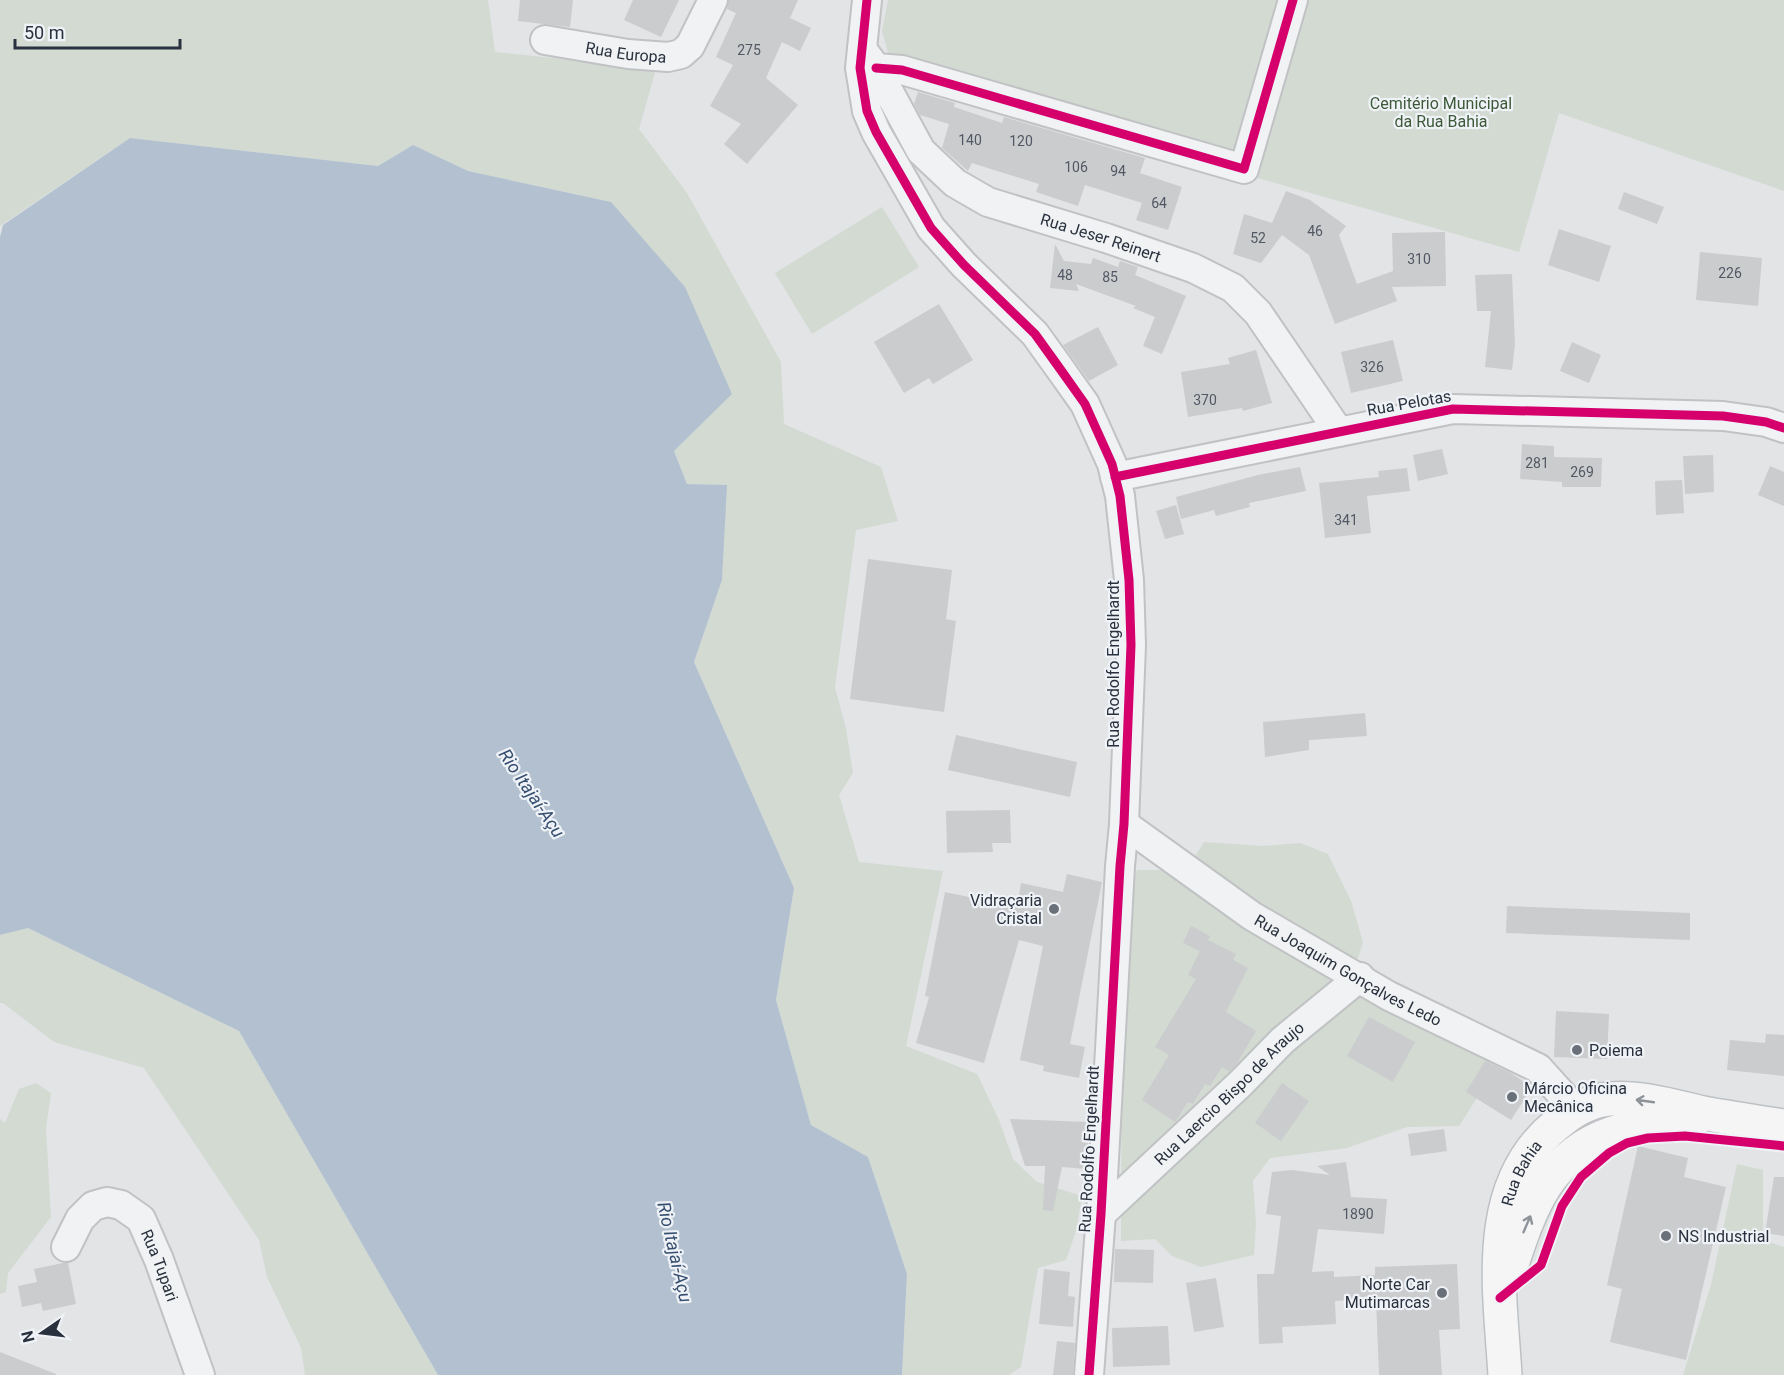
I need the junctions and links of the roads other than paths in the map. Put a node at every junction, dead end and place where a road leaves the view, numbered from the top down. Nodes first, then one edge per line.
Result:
1 (713, 0) edge
2 (867, 0) edge
3 (1293, 0) edge
4 (545, 40) dead end
5 (869, 58) junction
6 (1784, 428) edge
7 (1339, 432) junction
8 (1115, 477) junction
9 (1124, 824) junction
10 (1360, 977) junction
11 (1575, 1109) junction
12 (1723, 1117) junction
13 (1784, 1126) edge
14 (1631, 1128) junction
15 (1566, 1158) junction
16 (1101, 1214) junction
17 (66, 1247) dead end
18 (1500, 1298) junction
19 (200, 1375) edge
20 (1089, 1375) edge
21 (1504, 1375) edge

1 - 4 street, Rua Europa
2 - 5 street, Rua Rodolfo Engelhardt
3 - 5 street
5 - 7 street, Rua Jeser Reinert
5 - 8 street, Rua Rodolfo Engelhardt
6 - 7 street, Rua Pelotas
7 - 8 street, Rua Pelotas
8 - 9 street, Rua Rodolfo Engelhardt
9 - 10 street, Rua Joaquim Gonçalves Ledo
9 - 16 street, Rua Rodolfo Engelhardt
10 - 11 street, Rua Joaquim Gonçalves Ledo
10 - 16 street, Rua Laercio Bispo de Araujo
12 -> 11 main road, Rua Bahia
11 - 14 main road
11 - 15 main road
11 - 18 main road, Rua Bahia
12 - 13 main road, Rua Bahia
12 - 14 main road, Rua Bahia
14 - 15 main road, Rua Bahia
18 -> 15 main road, Rua Bahia
16 - 20 street, Rua Rodolfo Engelhardt
17 - 19 street, Rua Tupari
18 - 21 main road, Rua Bahia

